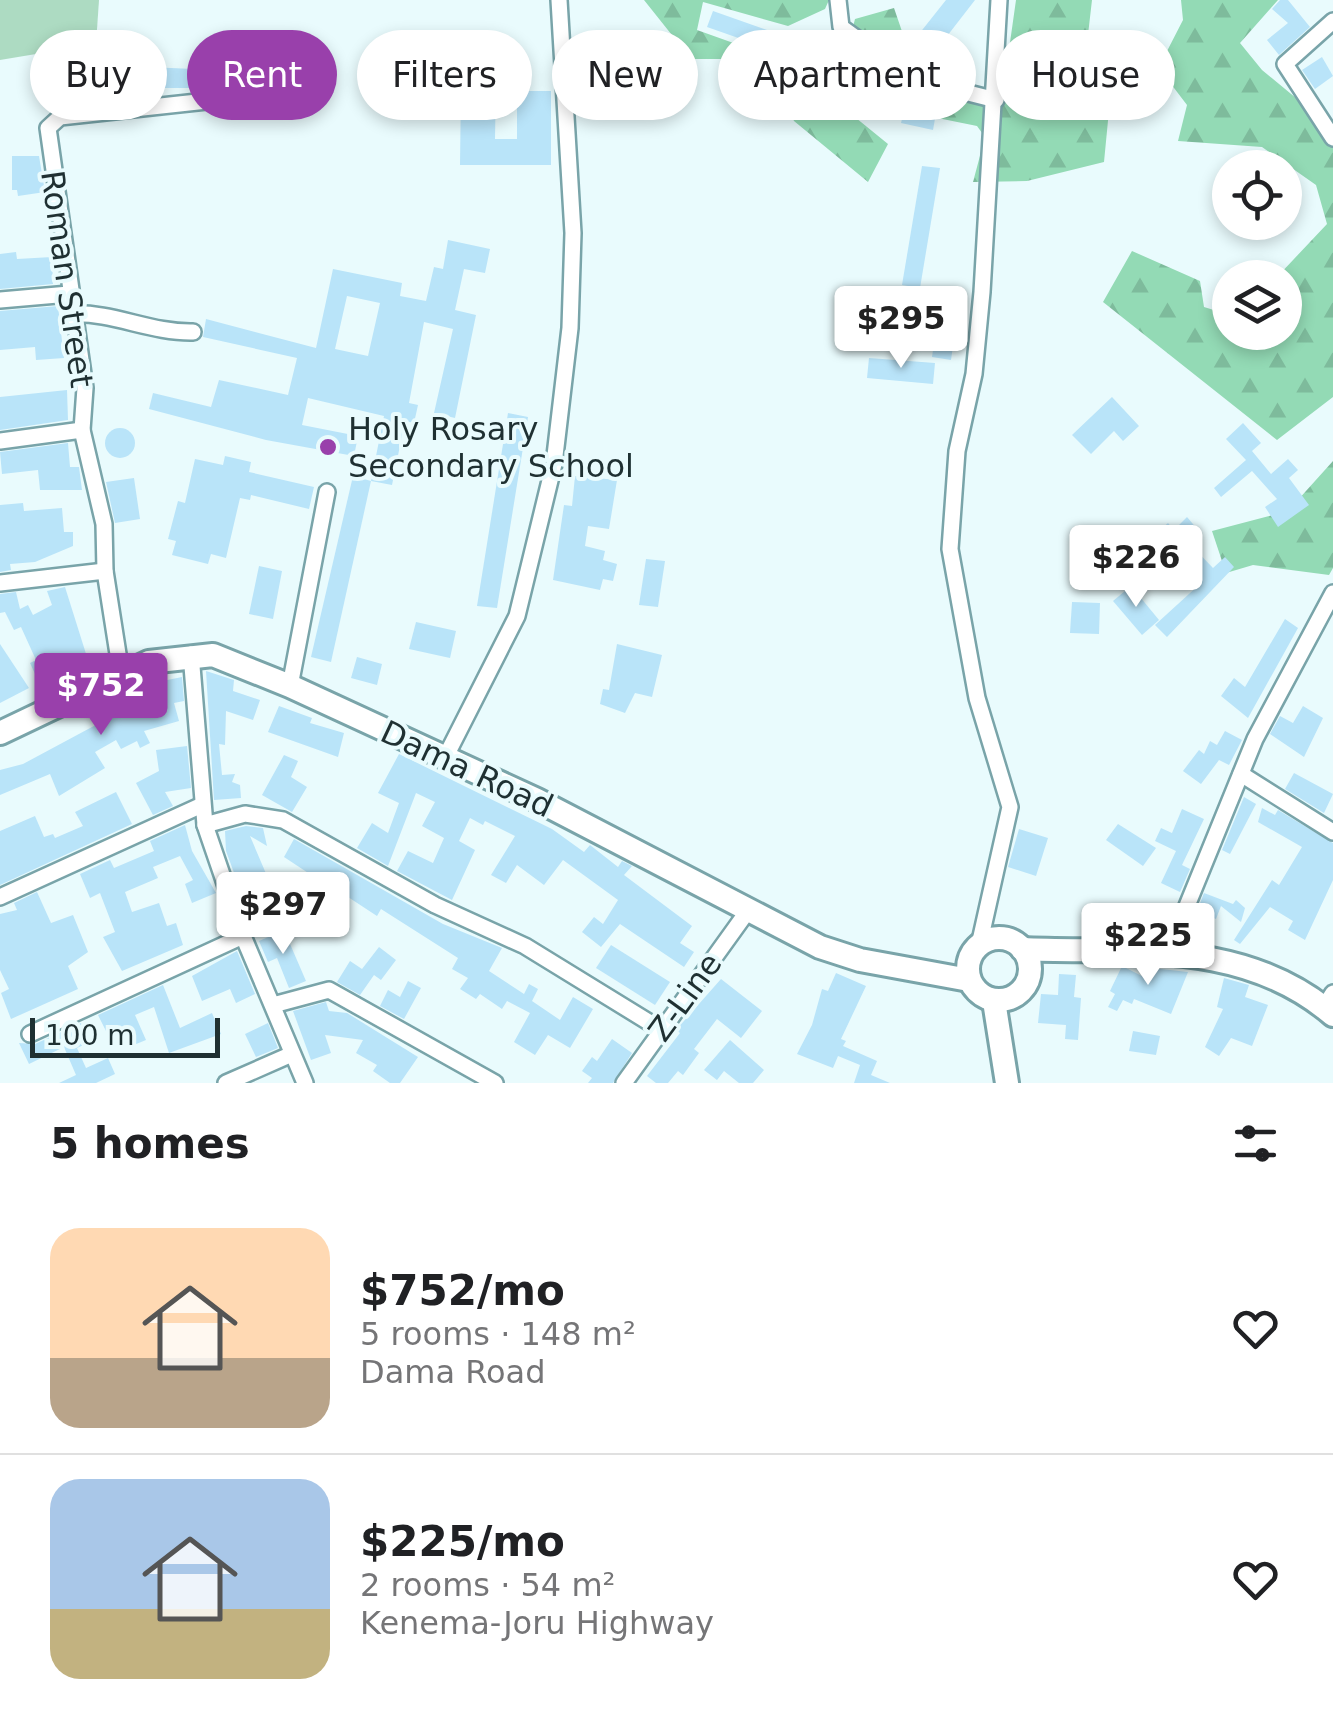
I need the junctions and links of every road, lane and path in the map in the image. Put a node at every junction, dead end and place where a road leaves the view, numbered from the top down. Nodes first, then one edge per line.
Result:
1 (558, 0) edge
2 (838, 0) edge
3 (999, 0) edge
4 (1333, 22) edge
5 (998, 30) edge
6 (996, 100) joint
7 (187, 103) edge
8 (1333, 138) edge
9 (69, 294) junction
10 (0, 300) edge
11 (72, 314) junction
12 (193, 332) dead end
13 (82, 430) junction
14 (0, 441) edge
15 (327, 492) dead end
16 (105, 571) junction
17 (0, 583) edge
18 (1333, 593) edge
19 (192, 654) junction
20 (122, 672) junction
21 (290, 686) junction
22 (0, 733) edge
23 (444, 758) junction
24 (1240, 774) junction
25 (202, 805) junction
26 (205, 825) junction
27 (1333, 832) edge
28 (0, 897) edge
29 (747, 912) junction
30 (243, 936) junction
31 (976, 948) junction
32 (1022, 948) junction
33 (1169, 950) junction
34 (1076, 952) junction
35 (930, 970) junction
36 (1030, 972) junction
37 (969, 980) junction
38 (1002, 1000) junction
39 (273, 1005) junction
40 (1330, 1005) edge
41 (660, 1028) junction
42 (30, 1034) dead end
43 (292, 1054) junction
44 (1006, 1074) edge
45 (226, 1083) edge
46 (305, 1083) edge
47 (495, 1083) edge
48 (624, 1083) edge

1 - 23 street
2 - 6 street
3 - 5 street
4 - 8 street
6 - 31 street
7 - 9 street, Roman Street
9 - 10 street
9 - 11 street, Roman Street
11 - 12 street
11 - 13 street, Roman Street
13 - 14 street
13 - 16 street, Roman Street
15 - 21 street
16 - 17 street
16 - 20 street, Roman Street
18 - 24 street
19 - 20 highway, Dama Road
19 - 21 highway, Dama Road
19 - 25 street
20 - 22 highway, Dama Road
21 - 23 highway, Dama Road
23 - 29 highway, Dama Road
24 - 27 street
24 - 33 street
25 - 26 street
25 - 28 street
26 - 30 street
26 - 41 street
29 - 35 highway, Dama Road
29 - 41 street, Z-Line
30 - 39 street
30 - 42 street
31 - 32 highway
31 - 35 highway
31 - 37 highway
32 - 34 highway
32 - 36 highway
33 - 34 highway
33 - 40 highway
34 - 36 highway
35 - 37 highway, Dama Road
36 - 38 highway
37 - 38 highway
38 - 44 highway
39 - 43 street
39 - 47 street
41 - 48 street, Z-Line
43 - 45 street
43 - 46 street

